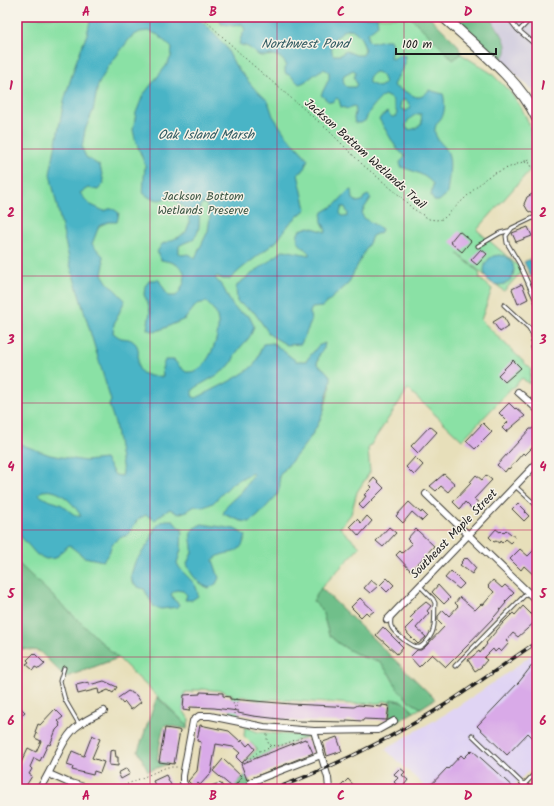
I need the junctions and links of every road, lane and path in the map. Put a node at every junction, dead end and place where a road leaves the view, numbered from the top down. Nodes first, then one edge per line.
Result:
1 (202, 17) edge
2 (444, 17) edge
3 (508, 17) edge
4 (532, 17) edge
5 (519, 31) junction
6 (537, 46) edge
7 (536, 111) edge
8 (530, 159) dead end
9 (524, 162) junction
10 (537, 167) edge
11 (537, 216) edge
12 (508, 231) junction
13 (478, 246) dead end
14 (537, 303) edge
15 (504, 305) dead end
16 (537, 352) edge
17 (518, 392) dead end
18 (537, 409) edge
19 (537, 463) edge
20 (515, 486) junction
21 (426, 494) dead end
22 (537, 506) edge
23 (469, 535) junction
24 (420, 585) junction
25 (528, 592) junction
26 (537, 601) edge
27 (391, 615) junction
28 (387, 620) dead end
29 (455, 666) dead end
30 (64, 668) dead end
31 (235, 708) dead end
32 (104, 711) dead end
33 (233, 721) junction
34 (394, 721) dead end
35 (79, 724) junction
36 (267, 727) junction
37 (304, 730) junction
38 (314, 731) junction
39 (472, 735) dead end
40 (270, 745) junction
41 (321, 755) junction
42 (247, 761) dead end
43 (184, 768) junction
44 (537, 771) edge
45 (49, 774) junction
46 (251, 782) dead end
47 (524, 788) edge
48 (40, 789) edge
49 (91, 789) edge
50 (116, 789) edge
51 (187, 789) edge
52 (329, 789) edge

1 - 9 path, Jackson Bottom Wetlands Trail
2 - 7 main road
3 - 5 lane
4 - 5 lane
5 - 6 lane
8 - 9 path, Jackson Bottom Wetlands Trail
9 - 10 path
11 - 12 lane
12 - 13 lane
12 - 14 lane
15 - 16 lane
17 - 18 street
19 - 20 street, Southeast Maple Street
20 - 22 lane
20 - 23 street, Southeast Maple Street
21 - 23 street
23 - 24 street, Southeast Maple Street
23 - 25 street
24 - 27 street, Southeast Maple Street
24 - 27 lane
25 - 26 street
25 - 29 lane
27 - 28 street, Southeast Maple Street
30 - 35 lane
31 - 33 path
32 - 35 street
33 - 36 street
33 - 43 street
34 - 38 street
35 - 45 street
36 - 37 street
36 - 40 path
37 - 38 street
37 - 40 path
38 - 41 street
39 - 47 lane
40 - 42 path
41 - 46 street
41 - 52 street
43 - 50 path
43 - 51 street
44 - 47 lane
45 - 48 street
45 - 49 street

